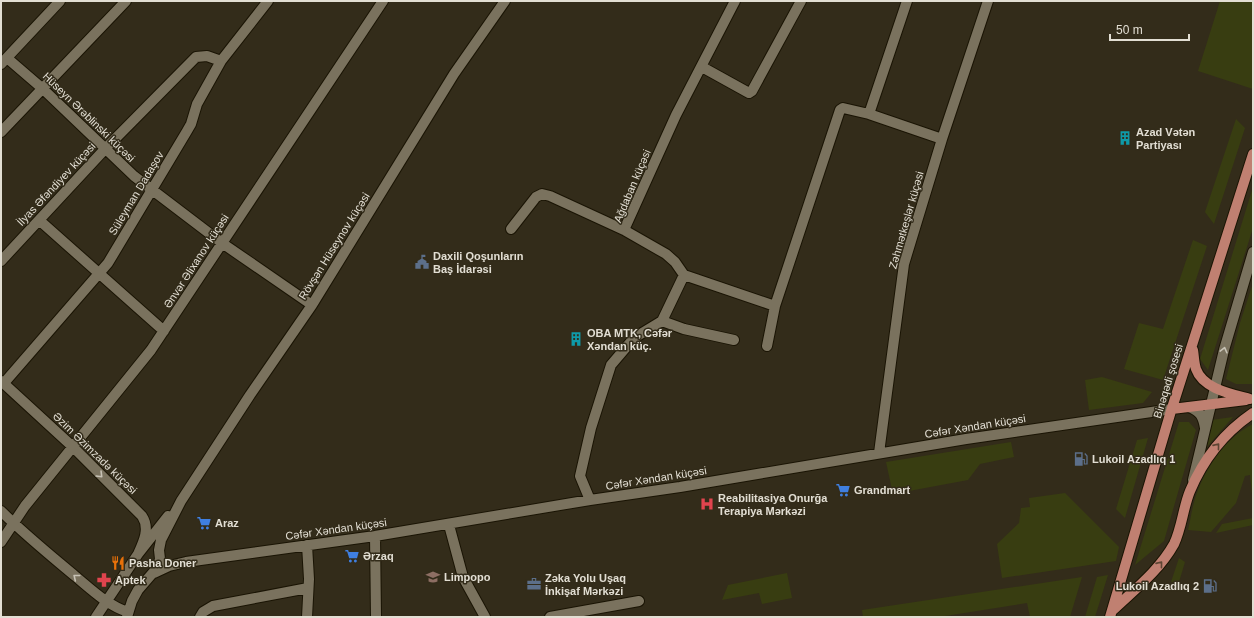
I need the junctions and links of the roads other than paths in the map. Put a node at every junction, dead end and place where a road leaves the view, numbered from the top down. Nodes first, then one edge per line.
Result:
1 (60, 1) edge
2 (126, 1) edge
3 (268, 1) edge
4 (383, 1) edge
5 (504, 1) edge
6 (735, 1) edge
7 (801, 1) edge
8 (907, 1) edge
9 (988, 1) edge
10 (4, 61) edge
11 (221, 61) junction
12 (702, 67) junction
13 (43, 89) junction
14 (869, 114) junction
15 (1, 132) edge
16 (942, 139) junction
17 (105, 149) junction
18 (1253, 154) edge
19 (151, 190) junction
20 (39, 220) junction
21 (511, 229) dead end
22 (624, 230) junction
23 (222, 243) junction
24 (1253, 252) edge
25 (1, 261) edge
26 (100, 273) junction
27 (684, 275) junction
28 (312, 305) junction
29 (775, 306) junction
30 (662, 321) junction
31 (164, 331) junction
32 (734, 340) dead end
33 (1193, 342) junction
34 (767, 346) dead end
35 (2, 382) edge
36 (1215, 388) junction
37 (1252, 399) edge
38 (1212, 404) junction
39 (1189, 407) junction
40 (1172, 409) junction
41 (1253, 413) edge
42 (1206, 430) junction
43 (73, 448) junction
44 (879, 453) junction
45 (1190, 492) junction
46 (590, 500) junction
47 (181, 501) junction
48 (1, 511) edge
49 (14, 523) junction
50 (449, 525) junction
51 (375, 536) junction
52 (1, 542) edge
53 (307, 545) junction
54 (159, 553) junction
55 (138, 554) junction
56 (178, 564) junction
57 (154, 573) junction
58 (308, 588) junction
59 (639, 601) dead end
60 (107, 602) junction
61 (1111, 614) edge
62 (127, 615) edge
63 (96, 617) edge
64 (200, 617) edge
65 (307, 617) edge
66 (376, 617) edge
67 (485, 617) edge
68 (550, 617) edge

1 - 10 street
2 - 13 street
3 - 11 street, Süleyman Dadaşov
4 - 23 street, Ənvər Əlixanov küçəsi
5 - 28 street, Rövşən Hüseynov küçəsi
6 - 12 street, Ağdaban küçəsi
7 - 12 street
8 - 14 street
9 - 16 street, Zəhmətkeşlər küçəsi
10 - 13 street, Hüseyn Ərəblinski küçəsi
11 - 17 street, İlyas Əfəndiyev küçəsi
11 - 19 street, Süleyman Dadaşov
12 - 22 street, Ağdaban küçəsi
13 - 15 street
13 - 17 street, Hüseyn Ərəblinski küçəsi
14 - 16 street
14 - 29 street
16 - 44 street, Zəhmətkeşlər küçəsi
17 - 19 street, Hüseyn Ərəblinski küçəsi
17 - 20 street, İlyas Əfəndiyev küçəsi
18 - 33 main road, Binəqədi şosesi
19 - 23 street, Hüseyn Ərəblinski küçəsi
19 - 26 street, Süleyman Dadaşov
20 - 25 street, İlyas Əfəndiyev küçəsi
20 - 26 street
21 - 22 street
22 - 27 street, Ağdaban küçəsi
23 - 28 street, Hüseyn Ərəblinski küçəsi
23 - 31 street, Ənvər Əlixanov küçəsi
36 -> 24 street
26 - 31 street
26 - 35 street, Süleyman Dadaşov
27 - 29 street
27 - 30 street
28 - 47 street, Rövşən Hüseynov küçəsi
29 - 34 street
30 - 32 street
30 - 46 street
31 - 43 street, Ənvər Əlixanov küçəsi
33 - 36 main road
33 - 40 main road, Binəqədi şosesi
35 - 43 street, Əzim Əzimzadə küçəsi
36 - 37 main road
36 - 38 street
37 - 38 main road
38 - 39 main road
38 - 42 street
39 - 40 main road
39 - 42 street
40 - 44 street, Cəfər Xəndan küçəsi
40 - 61 main road, Binəqədi şosesi
45 -> 41 main road
42 - 45 street
43 - 49 street, Ənvər Əlixanov küçəsi
43 -> 55 street, Əzim Əzimzadə küçəsi
44 - 46 street, Cəfər Xəndan küçəsi
61 -> 45 main road
46 - 50 street, Cəfər Xəndan küçəsi
47 - 54 street
47 - 55 street
48 - 49 street
49 - 52 street, Ənvər Əlixanov küçəsi
60 -> 49 street
50 - 51 street, Cəfər Xəndan küçəsi
50 - 67 street
51 - 53 street, Cəfər Xəndan küçəsi
51 - 66 street
53 - 56 street, Cəfər Xəndan küçəsi
53 - 58 street
54 - 55 street
54 - 56 street
54 - 57 street
55 - 60 street
56 - 57 street, Cəfər Xəndan küçəsi
57 - 62 street
58 - 64 street
58 - 65 street
59 - 68 street
60 - 62 street
60 - 63 street

